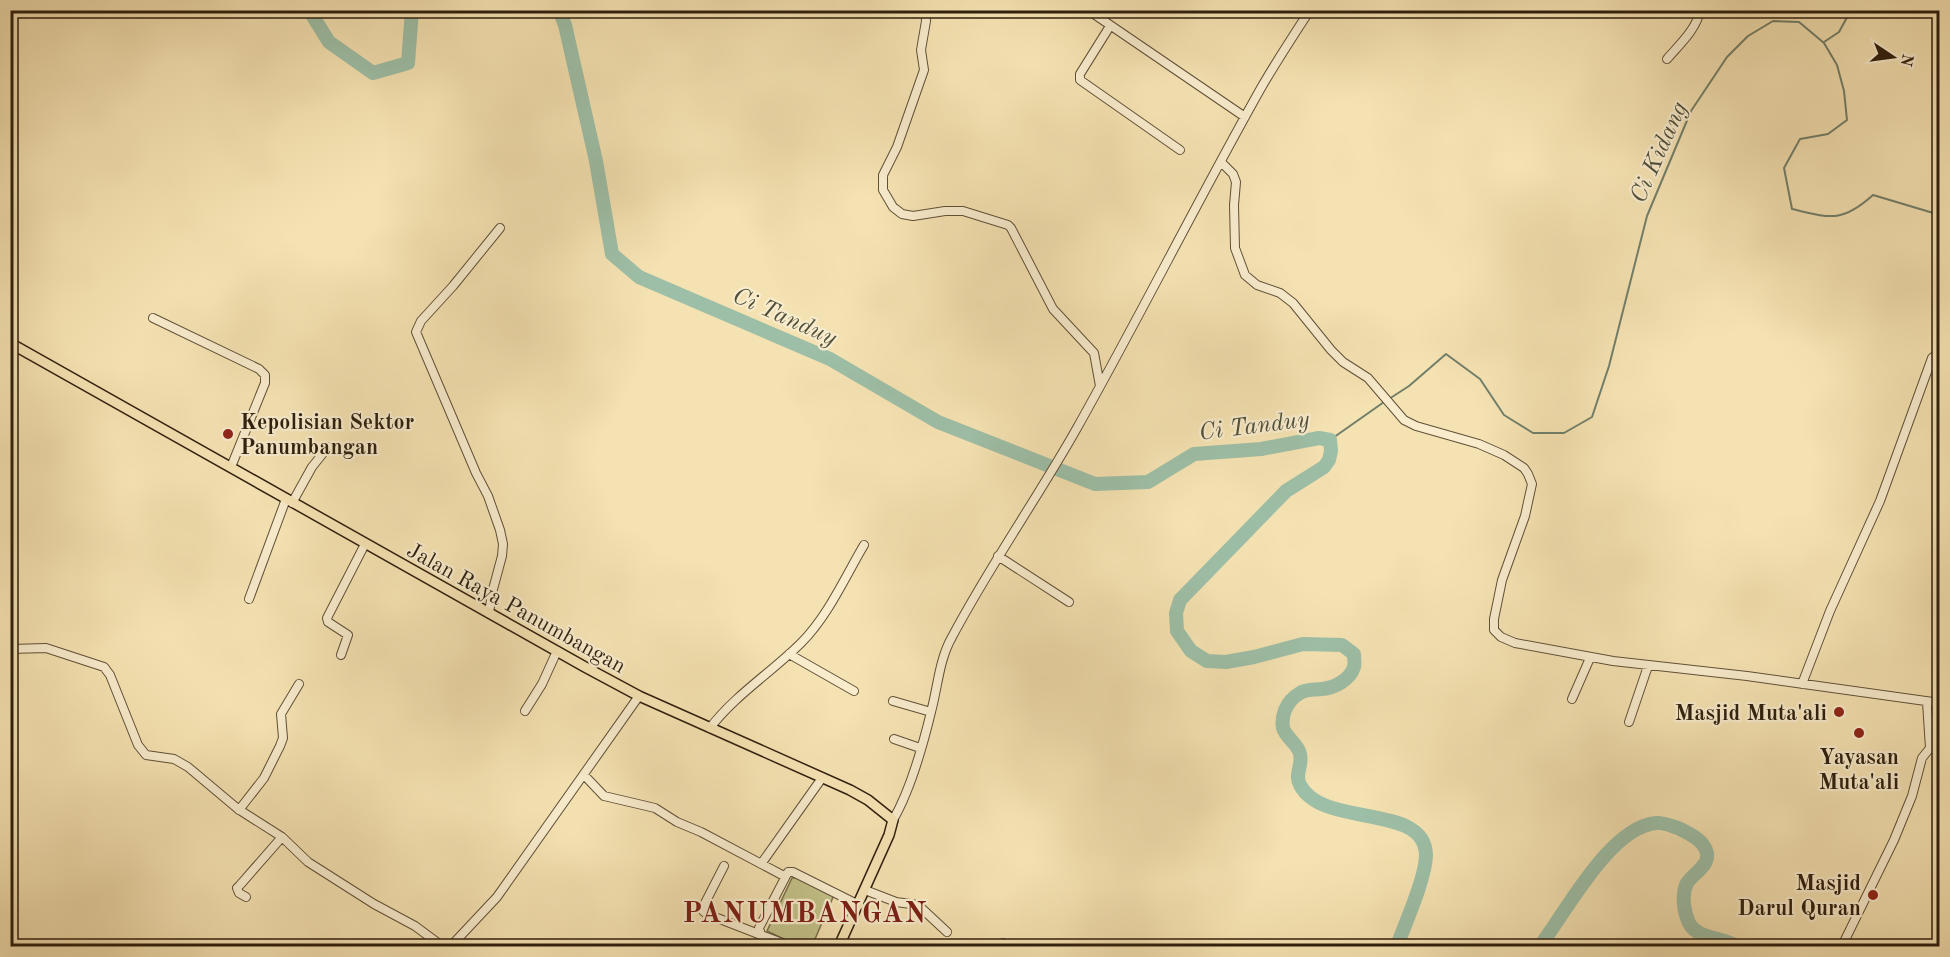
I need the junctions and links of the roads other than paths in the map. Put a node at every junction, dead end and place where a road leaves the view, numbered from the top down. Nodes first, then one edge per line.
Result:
1 (925, 10) edge
2 (1088, 10) edge
3 (1310, 10) edge
4 (1700, 10) edge
5 (1110, 26) junction
6 (1667, 59) dead end
7 (1245, 117) junction
8 (1180, 150) dead end
9 (1221, 162) junction
10 (500, 228) dead end
11 (153, 318) dead end
12 (10, 343) edge
13 (1940, 352) edge
14 (1100, 386) junction
15 (328, 447) dead end
16 (231, 467) junction
17 (289, 501) junction
18 (365, 544) junction
19 (864, 545) dead end
20 (998, 556) junction
21 (249, 599) dead end
22 (1069, 602) dead end
23 (489, 613) junction
24 (10, 649) edge
25 (557, 651) junction
26 (789, 654) junction
27 (341, 655) dead end
28 (1590, 658) junction
29 (1648, 666) junction
30 (298, 684) dead end
31 (1802, 684) junction
32 (854, 691) dead end
33 (639, 696) junction
34 (1572, 699) dead end
35 (893, 701) dead end
36 (1927, 702) junction
37 (1940, 703) edge
38 (525, 711) dead end
39 (931, 712) junction
40 (1629, 722) dead end
41 (710, 728) junction
42 (894, 739) dead end
43 (920, 748) junction
44 (584, 775) junction
45 (822, 778) junction
46 (239, 810) junction
47 (893, 820) junction
48 (282, 837) junction
49 (761, 864) junction
50 (724, 866) dead end
51 (784, 876) junction
52 (865, 890) junction
53 (246, 897) dead end
54 (858, 905) junction
55 (947, 932) dead end
56 (761, 935) junction
57 (442, 946) edge
58 (451, 946) edge
59 (790, 946) edge
60 (839, 946) edge
61 (1842, 946) edge

1 - 14 street
2 - 5 street
3 - 7 street
4 - 6 street
5 - 7 street
5 - 8 street
7 - 9 street
9 - 14 street
9 - 28 street
10 - 23 street
11 - 16 street
12 - 16 main road, Jalan Raya Panumbangan
13 - 31 street
14 - 20 street
15 - 17 street
16 - 17 main road, Jalan Raya Panumbangan
17 - 18 main road, Jalan Raya Panumbangan
17 - 21 street
18 - 23 main road, Jalan Raya Panumbangan
18 - 27 street
19 - 26 street
20 - 22 street
20 - 39 street
23 - 25 main road, Jalan Raya Panumbangan
24 - 46 street
25 - 33 main road, Jalan Raya Panumbangan
25 - 38 street
26 - 32 street
26 - 41 street
28 - 29 street
28 - 34 street
29 - 31 street
29 - 40 street
30 - 46 street
31 - 36 street
33 - 41 main road, Jalan Raya Panumbangan
33 - 44 street
35 - 39 street
36 - 37 street
36 - 61 street
39 - 43 street
41 - 45 main road, Jalan Raya Panumbangan
42 - 43 street
43 - 47 street
44 - 49 street
44 - 58 street
45 - 47 main road, Jalan Raya Panumbangan
45 - 49 street
46 - 48 street
47 - 52 main road
48 - 53 street
48 - 57 street
49 - 51 street
50 - 56 street
51 - 54 street
51 - 56 street
52 - 54 main road
52 - 55 street
54 - 60 main road
56 - 59 street

